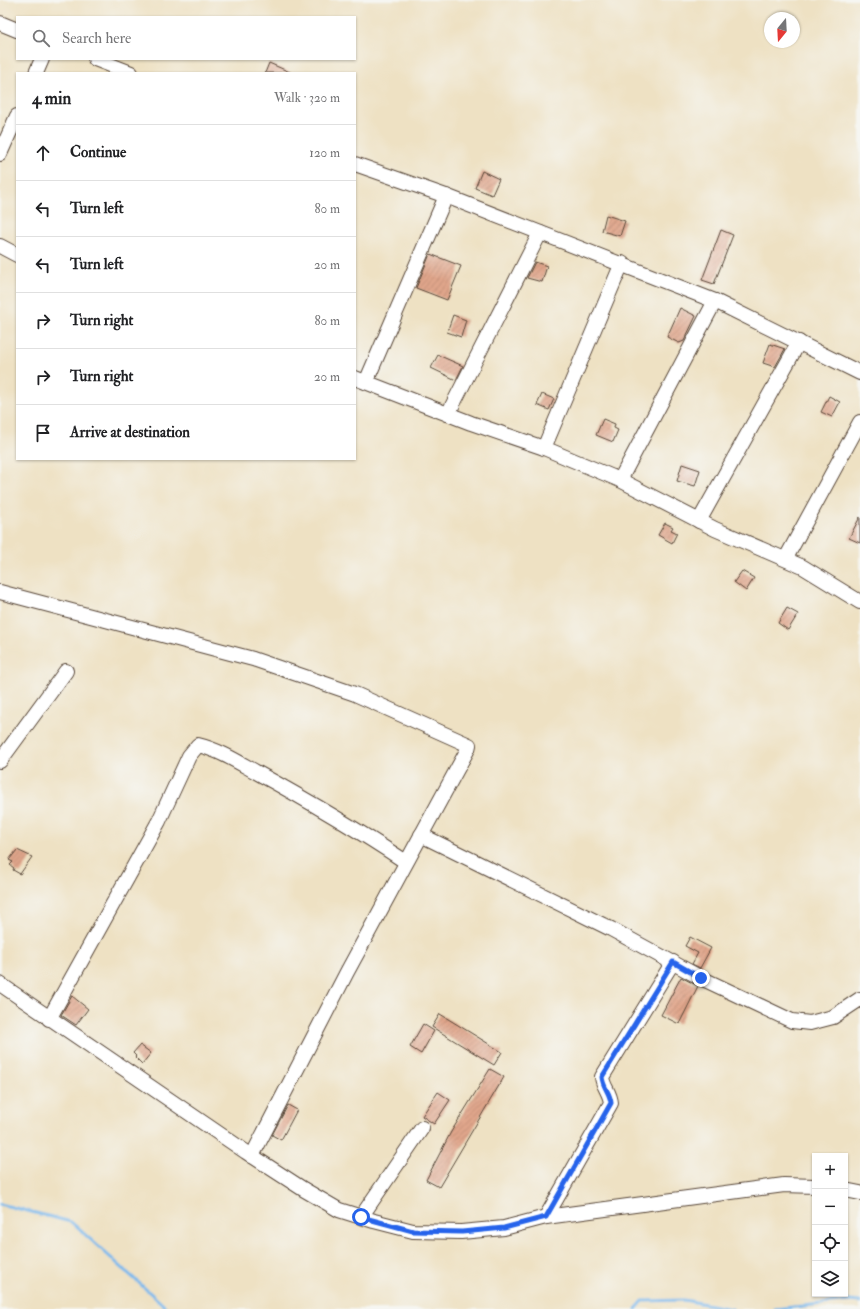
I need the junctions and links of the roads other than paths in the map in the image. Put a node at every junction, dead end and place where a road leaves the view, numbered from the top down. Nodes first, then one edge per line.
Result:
1 (0, 23) edge
2 (16, 30) edge
3 (42, 60) edge
4 (98, 60) edge
5 (36, 72) edge
6 (128, 72) edge
7 (16, 118) edge
8 (0, 154) edge
9 (356, 168) edge
10 (446, 196) junction
11 (540, 233) junction
12 (0, 246) edge
13 (16, 254) edge
14 (622, 263) junction
15 (715, 301) junction
16 (799, 342) junction
17 (860, 373) edge
18 (361, 380) edge
19 (448, 414) junction
20 (860, 422) edge
21 (544, 448) junction
22 (620, 480) junction
23 (699, 522) junction
24 (786, 558) junction
25 (0, 592) edge
26 (860, 602) edge
27 (66, 671) dead end
28 (0, 762) edge
29 (421, 834) junction
30 (406, 862) junction
31 (673, 962) junction
32 (0, 984) edge
33 (860, 999) edge
34 (49, 1019) junction
35 (422, 1128) dead end
36 (252, 1156) junction
37 (812, 1186) edge
38 (848, 1191) edge
39 (860, 1193) edge
40 (361, 1217) junction
41 (546, 1217) junction

1 - 2 street
3 - 5 street
4 - 6 street
7 - 8 street
9 - 10 street
10 - 11 street
10 - 18 street
11 - 14 street
11 - 19 street
12 - 13 street
14 - 15 street
14 - 21 street
15 - 16 street
15 - 22 street
16 - 17 street
16 - 23 street
18 - 19 street
19 - 21 street
20 - 24 street
21 - 22 street
22 - 23 street
23 - 24 street
24 - 26 street
25 - 29 street
27 - 28 street
29 - 30 street
29 - 31 street
30 - 34 street
30 - 36 street
31 - 33 street
31 - 41 street
32 - 34 street
34 - 36 street
35 - 40 street
36 - 40 street
37 - 41 street
38 - 39 street
40 - 41 street

